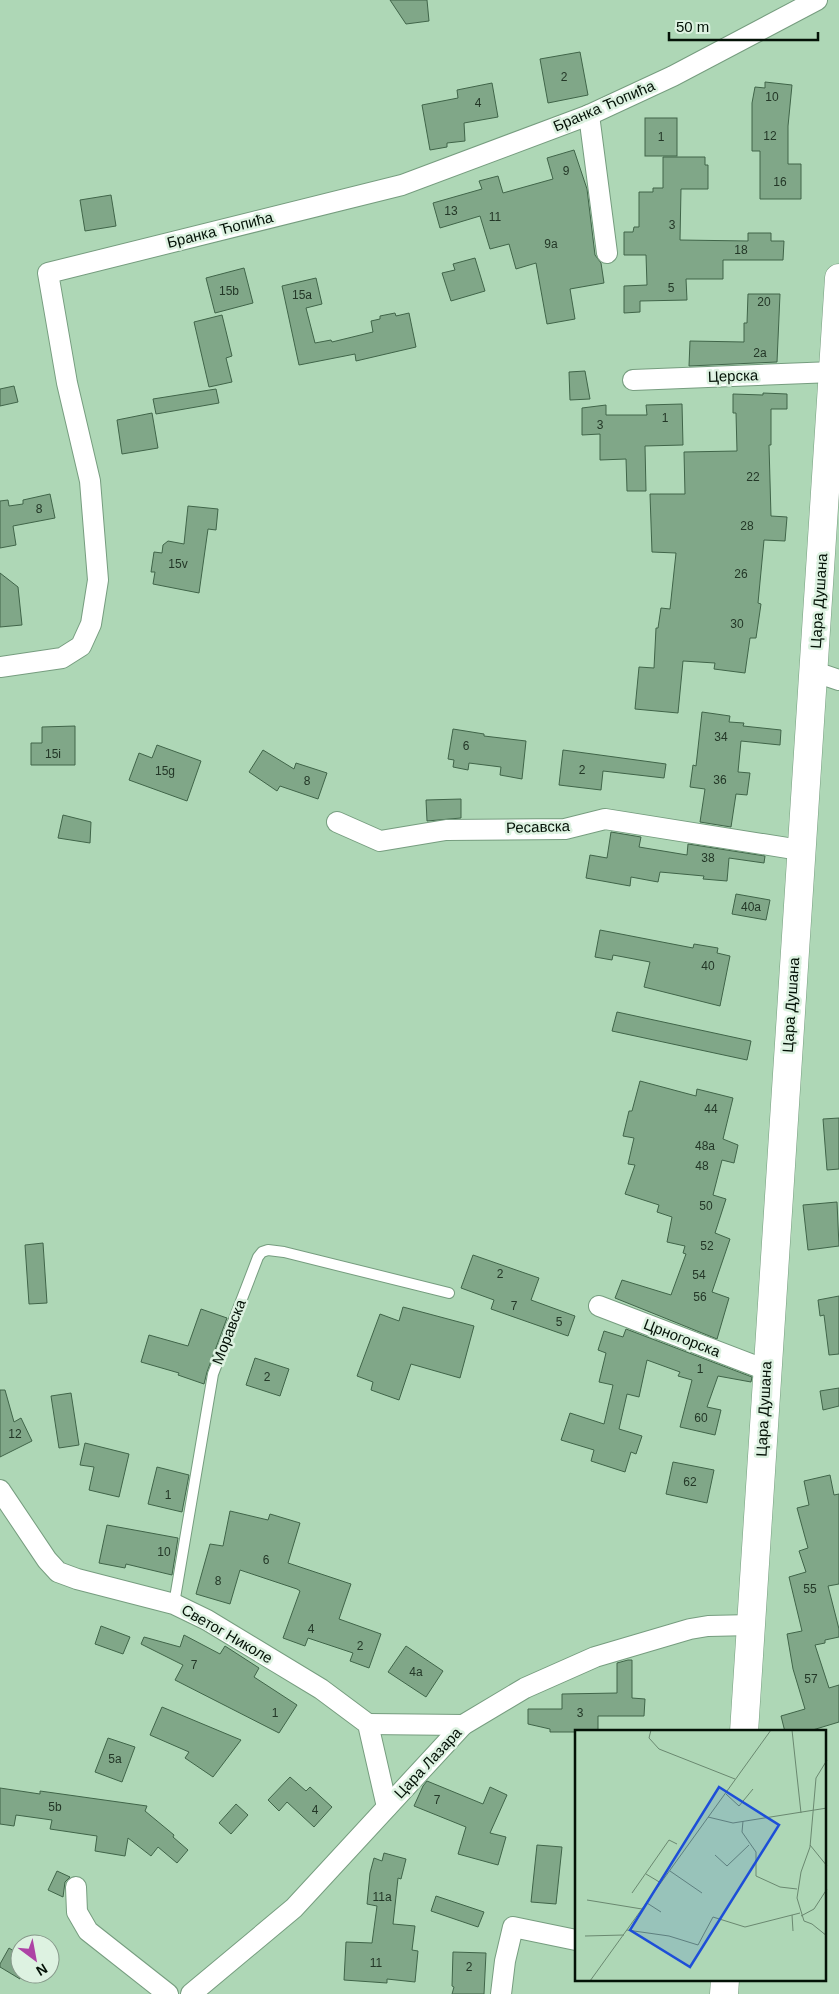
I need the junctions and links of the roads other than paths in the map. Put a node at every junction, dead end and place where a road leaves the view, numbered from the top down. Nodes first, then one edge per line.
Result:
1 (817, 0) edge
2 (589, 115) junction
3 (607, 253) dead end
4 (839, 285) edge
5 (833, 372) junction
6 (633, 380) dead end
7 (0, 667) edge
8 (827, 676) edge
9 (337, 822) dead end
10 (800, 850) junction
11 (449, 1293) dead end
12 (599, 1306) dead end
13 (766, 1370) junction
14 (0, 1490) edge
15 (174, 1604) junction
16 (752, 1625) junction
17 (368, 1724) junction
18 (463, 1725) junction
19 (744, 1730) edge
20 (387, 1807) junction
21 (76, 1886) dead end
22 (575, 1940) edge
23 (168, 1994) edge
24 (191, 1994) edge
25 (501, 1994) edge

1 - 2 street, Бранка Ћопића
2 - 3 street
2 - 7 street, Бранка Ћопића
4 - 5 main road, Цара Душана
5 - 6 street, Церска
5 - 8 main road, Цара Душана
8 - 10 main road, Цара Душана
9 - 10 street, Ресавска
10 - 13 main road, Цара Душана
11 - 15 lane, Моравска
12 - 13 street, Црногорска
13 - 16 main road, Цара Душана
14 - 15 street, Светог Николе
15 - 17 street, Светог Николе
16 - 18 street, Цара Лазара
16 - 19 main road, Цара Душана
17 - 18 street
17 - 20 street
18 - 20 street, Цара Лазара
20 - 24 street, Цара Лазара
21 - 23 street
22 - 25 street

